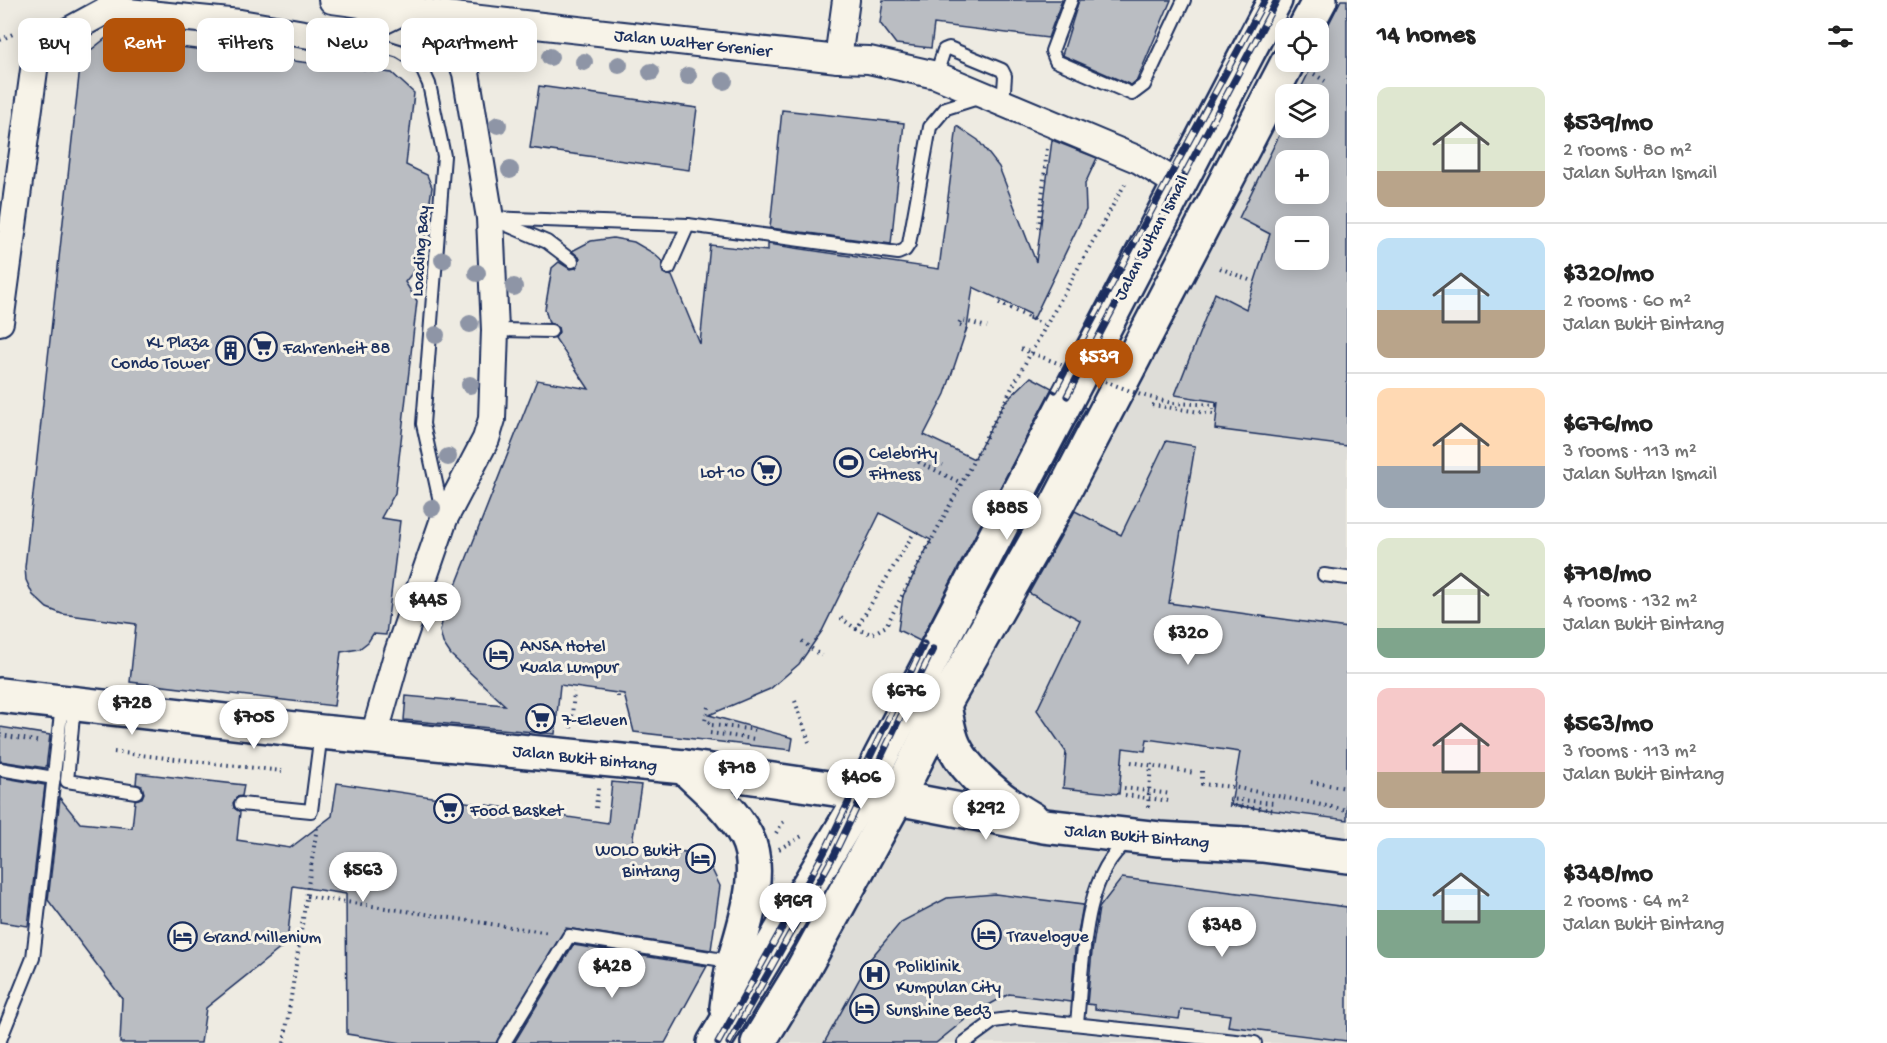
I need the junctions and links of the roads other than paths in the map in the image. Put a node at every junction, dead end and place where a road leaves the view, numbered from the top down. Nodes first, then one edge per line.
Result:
1 (333, 0) edge
2 (846, 0) edge
3 (1071, 0) edge
4 (1184, 0) edge
5 (1275, 0) edge
6 (1320, 0) edge
7 (107, 5) edge
8 (405, 10) junction
9 (445, 15) junction
10 (387, 18) edge
11 (1310, 18) edge
12 (306, 34) edge
13 (389, 48) edge
14 (838, 59) junction
15 (1299, 72) edge
16 (993, 101) junction
17 (1178, 184) junction
18 (490, 218) junction
19 (688, 225) junction
20 (572, 261) dead end
21 (669, 268) dead end
22 (0, 322) edge
23 (495, 330) junction
24 (551, 331) dead end
25 (444, 519) junction
26 (1324, 575) dead end
27 (1347, 578) edge
28 (0, 695) edge
29 (68, 703) junction
30 (944, 704) junction
31 (321, 732) junction
32 (374, 736) junction
33 (684, 767) junction
34 (0, 769) edge
35 (54, 778) junction
36 (136, 792) dead end
37 (864, 793) junction
38 (897, 798) junction
39 (241, 804) dead end
40 (1044, 826) junction
41 (1140, 837) junction
42 (1347, 856) edge
43 (733, 967) junction
44 (1077, 1023) junction
45 (719, 1035) edge
46 (0, 1040) edge
47 (504, 1043) edge
48 (758, 1043) edge
49 (964, 1043) edge
50 (1255, 1043) edge

1 - 8 street, Jalan Walter Grenier
2 - 14 street
3 - 4 lane
5 - 17 main road, Jalan Sultan Ismail
6 - 11 main road
7 - 12 street
7 - 22 street
8 - 9 street, Jalan Walter Grenier
8 - 10 street
9 - 14 street, Jalan Walter Grenier
9 - 18 street
13 - 25 lane, Loading Bay
14 - 16 street, Jalan Walter Grenier
15 - 30 main road
16 - 17 street, Jalan Walter Grenier
16 - 19 lane
17 - 37 main road, Jalan Sultan Ismail
18 - 19 lane
18 - 20 lane
18 - 23 street
19 - 21 lane
23 - 24 lane
23 - 25 street
25 - 32 street
26 - 27 lane
28 - 29 main road, Jalan Bukit Bintang
29 - 31 main road, Jalan Bukit Bintang
29 - 35 lane
29 - 36 lane
30 - 38 main road
30 - 40 main road
31 - 32 main road, Jalan Bukit Bintang
31 - 39 lane
32 - 33 main road, Jalan Bukit Bintang
33 - 37 main road, Jalan Bukit Bintang
33 - 43 main road
34 - 35 lane
35 - 46 lane
37 - 38 main road, Jalan Bukit Bintang
37 - 45 main road, Jalan Sultan Ismail
38 - 40 main road, Jalan Bukit Bintang
38 - 48 main road
40 - 41 main road, Jalan Bukit Bintang
41 - 42 main road, Jalan Bukit Bintang
41 - 44 lane
43 - 45 main road
43 - 47 lane
44 - 49 lane
44 - 50 lane

